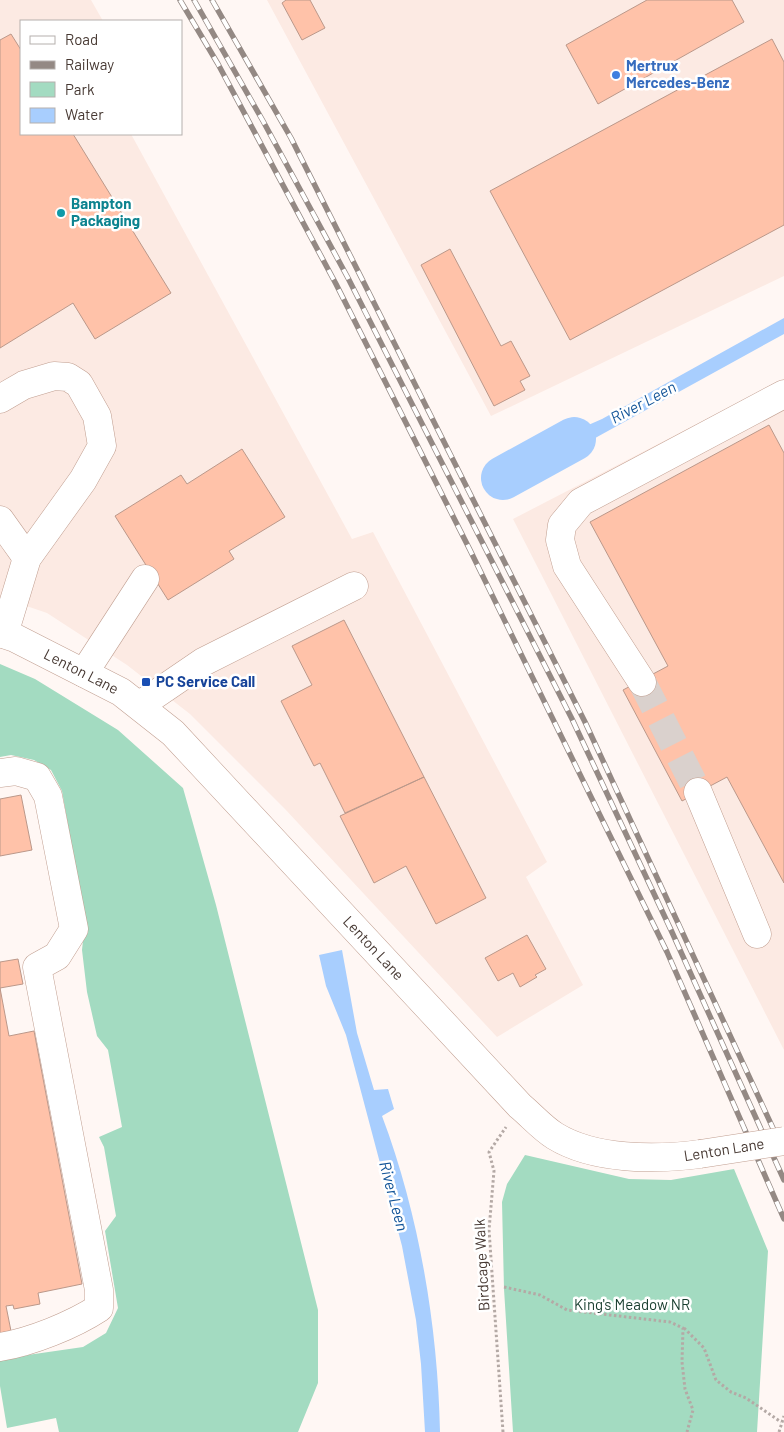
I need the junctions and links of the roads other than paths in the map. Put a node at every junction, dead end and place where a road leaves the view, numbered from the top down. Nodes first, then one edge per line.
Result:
1 (0, 399) edge
2 (781, 404) edge
3 (0, 520) edge
4 (27, 558) junction
5 (145, 579) dead end
6 (354, 586) dead end
7 (2, 633) edge
8 (84, 673) junction
9 (642, 682) tunnel mouth
10 (140, 705) junction
11 (0, 773) edge
12 (698, 792) tunnel mouth
13 (757, 934) dead end
14 (784, 1141) edge
15 (0, 1347) edge

1 - 4 street
2 - 9 street
3 - 4 street
4 - 7 street
5 - 8 street
6 - 10 street
7 - 8 street, Lenton Lane
8 - 10 street, Lenton Lane
10 - 14 street, Lenton Lane, bridge
11 - 15 street
12 - 13 street

